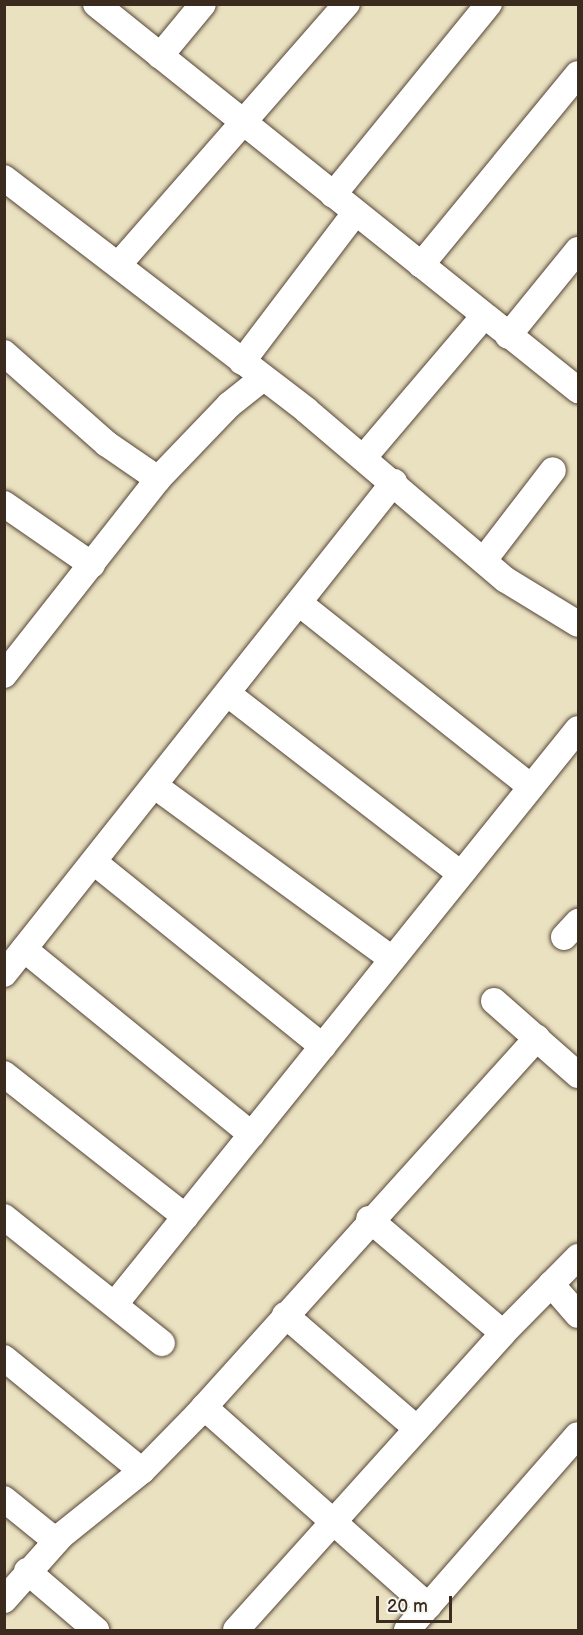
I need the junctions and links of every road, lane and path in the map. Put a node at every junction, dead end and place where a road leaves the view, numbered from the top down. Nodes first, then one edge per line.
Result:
1 (96, 4) edge
2 (203, 4) edge
3 (347, 4) edge
4 (489, 4) edge
5 (160, 56) junction
6 (579, 74) edge
7 (245, 125) junction
8 (4, 178) edge
9 (333, 195) junction
10 (355, 213) junction
11 (579, 250) edge
12 (119, 264) junction
13 (421, 266) junction
14 (484, 316) junction
15 (508, 336) junction
16 (4, 353) edge
17 (242, 362) junction
18 (263, 378) junction
19 (579, 390) edge
20 (364, 457) junction
21 (553, 470) dead end
22 (158, 479) junction
23 (394, 482) junction
24 (4, 504) edge
25 (484, 560) junction
26 (93, 565) junction
27 (299, 603) junction
28 (579, 624) edge
29 (9, 660) edge
30 (228, 693) junction
31 (579, 729) edge
32 (155, 786) junction
33 (531, 787) junction
34 (94, 862) junction
35 (460, 873) junction
36 (24, 949) junction
37 (392, 959) junction
38 (4, 974) edge
39 (494, 1001) dead end
40 (537, 1038) junction
41 (323, 1047) junction
42 (4, 1074) edge
43 (579, 1075) edge
44 (252, 1135) junction
45 (4, 1217) edge
46 (186, 1217) junction
47 (369, 1220) junction
48 (579, 1257) edge
49 (551, 1284) junction
50 (115, 1304) junction
51 (285, 1315) junction
52 (579, 1315) edge
53 (503, 1334) junction
54 (162, 1342) dead end
55 (4, 1358) edge
56 (204, 1407) junction
57 (417, 1429) junction
58 (579, 1435) edge
59 (142, 1471) junction
60 (4, 1499) edge
61 (333, 1522) junction
62 (56, 1541) junction
63 (27, 1571) junction
64 (4, 1600) edge
65 (428, 1606) junction
66 (96, 1630) edge
67 (236, 1630) edge
68 (407, 1630) edge

1 - 5 street
2 - 5 street
3 - 7 street
4 - 9 street
5 - 7 street
6 - 13 street
7 - 9 street
7 - 12 street
8 - 12 street
9 - 10 street
10 - 13 street
10 - 17 street
11 - 15 street
12 - 17 street
13 - 14 street
14 - 15 street
14 - 20 street
15 - 19 street
16 - 22 street
17 - 18 street
18 - 20 street
18 - 22 street
20 - 23 street
21 - 25 street
22 - 26 street
23 - 25 street
23 - 27 street
24 - 26 street
25 - 28 street
26 - 29 street
27 - 30 street
27 - 33 street
30 - 32 street
30 - 35 street
31 - 33 street
32 - 34 street
32 - 37 street
33 - 35 street
34 - 36 street
34 - 41 street
35 - 37 street
36 - 38 street
36 - 44 street
37 - 41 street
39 - 40 street
40 - 43 street
40 - 47 street
41 - 44 street
42 - 46 street
44 - 46 street
45 - 50 street
46 - 50 street
47 - 51 street
47 - 53 street
48 - 49 street
49 - 52 street
49 - 53 street
50 - 54 street
51 - 56 street
51 - 57 street
53 - 57 street
55 - 59 street
56 - 59 street
56 - 61 street
57 - 61 street
58 - 65 street
59 - 62 street
60 - 62 street
61 - 65 street
61 - 67 street
62 - 63 street
63 - 64 street
63 - 66 street
65 - 68 street

